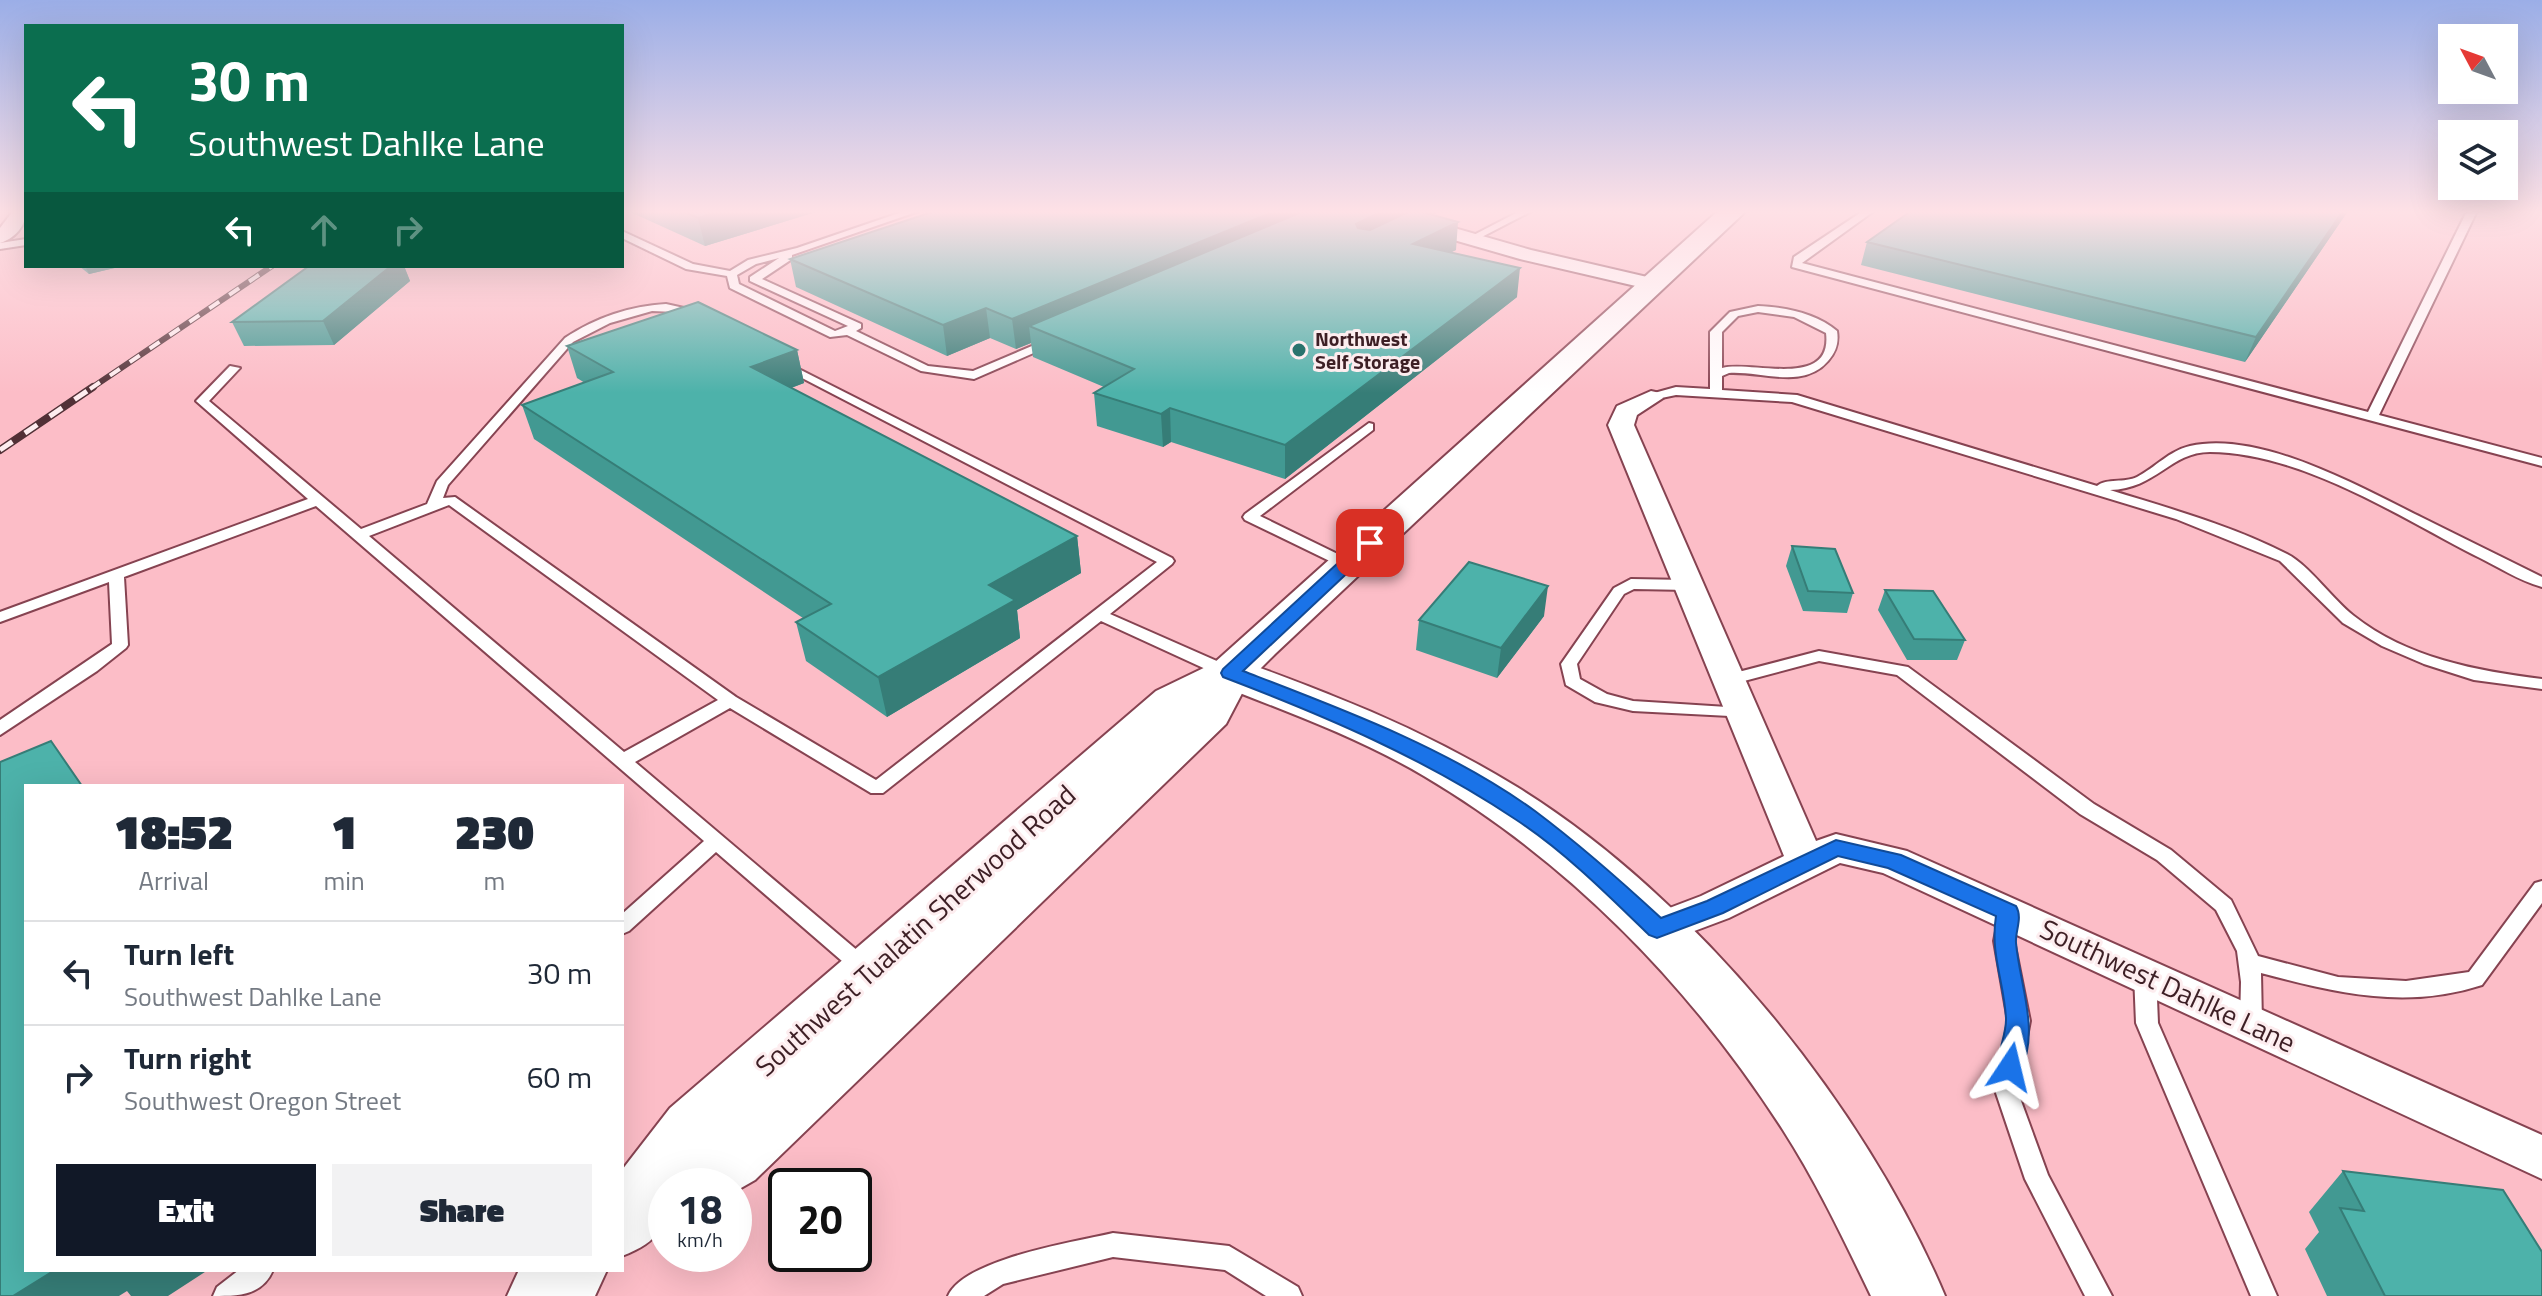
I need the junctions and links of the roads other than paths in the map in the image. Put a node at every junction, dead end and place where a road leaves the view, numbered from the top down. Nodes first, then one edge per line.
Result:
1 (717, 271) edge
2 (736, 271) edge
3 (766, 271) edge
4 (1602, 271) edge
5 (1667, 271) edge
6 (1821, 271) edge
7 (2443, 271) edge
8 (732, 274) junction
9 (1653, 284) junction
10 (705, 323) edge
11 (848, 331) junction
12 (1062, 337) edge
13 (775, 359) edge
14 (234, 368) dead end
15 (1716, 374) junction
16 (1716, 392) junction
17 (1651, 398) joint
18 (2372, 417) junction
19 (1369, 427) dead end
20 (2542, 462) edge
21 (2070, 482) junction
22 (318, 500) junction
23 (433, 506) junction
24 (359, 535) junction
25 (1347, 564) junction
26 (116, 575) junction
27 (2542, 583) edge
28 (1688, 585) junction
29 (1098, 614) junction
30 (0, 617) edge
31 (1230, 673) junction
32 (1729, 680) junction
33 (2542, 684) edge
34 (730, 701) junction
35 (1743, 713) junction
36 (0, 729) edge
37 (622, 761) junction
38 (716, 841) junction
39 (1806, 862) junction
40 (2542, 888) edge
41 (2008, 912) junction
42 (624, 924) edge
43 (1657, 929) junction
44 (2249, 962) junction
45 (868, 972) junction
46 (2145, 974) junction
47 (2251, 1023) junction
48 (2542, 1158) edge
49 (671, 1168) edge
50 (716, 1168) edge
51 (257, 1272) edge
52 (570, 1272) edge
53 (226, 1296) edge
54 (543, 1296) edge
55 (961, 1296) edge
56 (1289, 1296) edge
57 (1909, 1296) edge
58 (2099, 1296) edge
59 (2264, 1296) edge

1 - 8 lane
2 - 8 lane
3 - 11 lane
4 - 9 street
5 - 9 main road, Southwest Tualatin Sherwood Road
6 - 18 lane
7 - 18 lane
8 - 11 lane
9 - 25 main road, Southwest Tualatin Sherwood Road
10 - 23 lane
11 - 12 lane
13 - 29 lane
14 - 22 lane
15 - 15 lane
15 - 16 lane
16 - 17 lane
16 - 21 lane
17 - 28 street
18 - 20 lane
19 - 25 lane
21 - 27 lane
21 - 33 lane
22 - 24 lane
22 - 26 lane
23 - 24 lane
23 - 34 lane
24 - 37 lane
25 - 31 main road, Southwest Tualatin Sherwood Road
26 - 30 lane
26 - 36 lane
28 - 32 street
28 - 35 lane
29 - 31 lane
29 - 34 lane
31 - 43 main road
31 - 45 main road, Southwest Tualatin Sherwood Road
31 - 50 main road, Southwest Tualatin Sherwood Road
32 - 35 street
32 - 44 lane
34 - 37 lane
35 - 39 street
37 - 38 lane
38 - 42 lane
38 - 45 lane
39 - 41 street, Southwest Dahlke Lane
39 - 43 street, Southwest Dahlke Lane
40 - 44 lane
41 - 46 street, Southwest Dahlke Lane
41 - 58 lane
43 - 57 main road
44 - 47 lane
45 - 49 main road, Southwest Tualatin Sherwood Road
46 - 47 street, Southwest Dahlke Lane
46 - 59 lane
47 - 48 street, Southwest Dahlke Lane
51 - 53 lane
52 - 54 main road
55 - 56 lane

